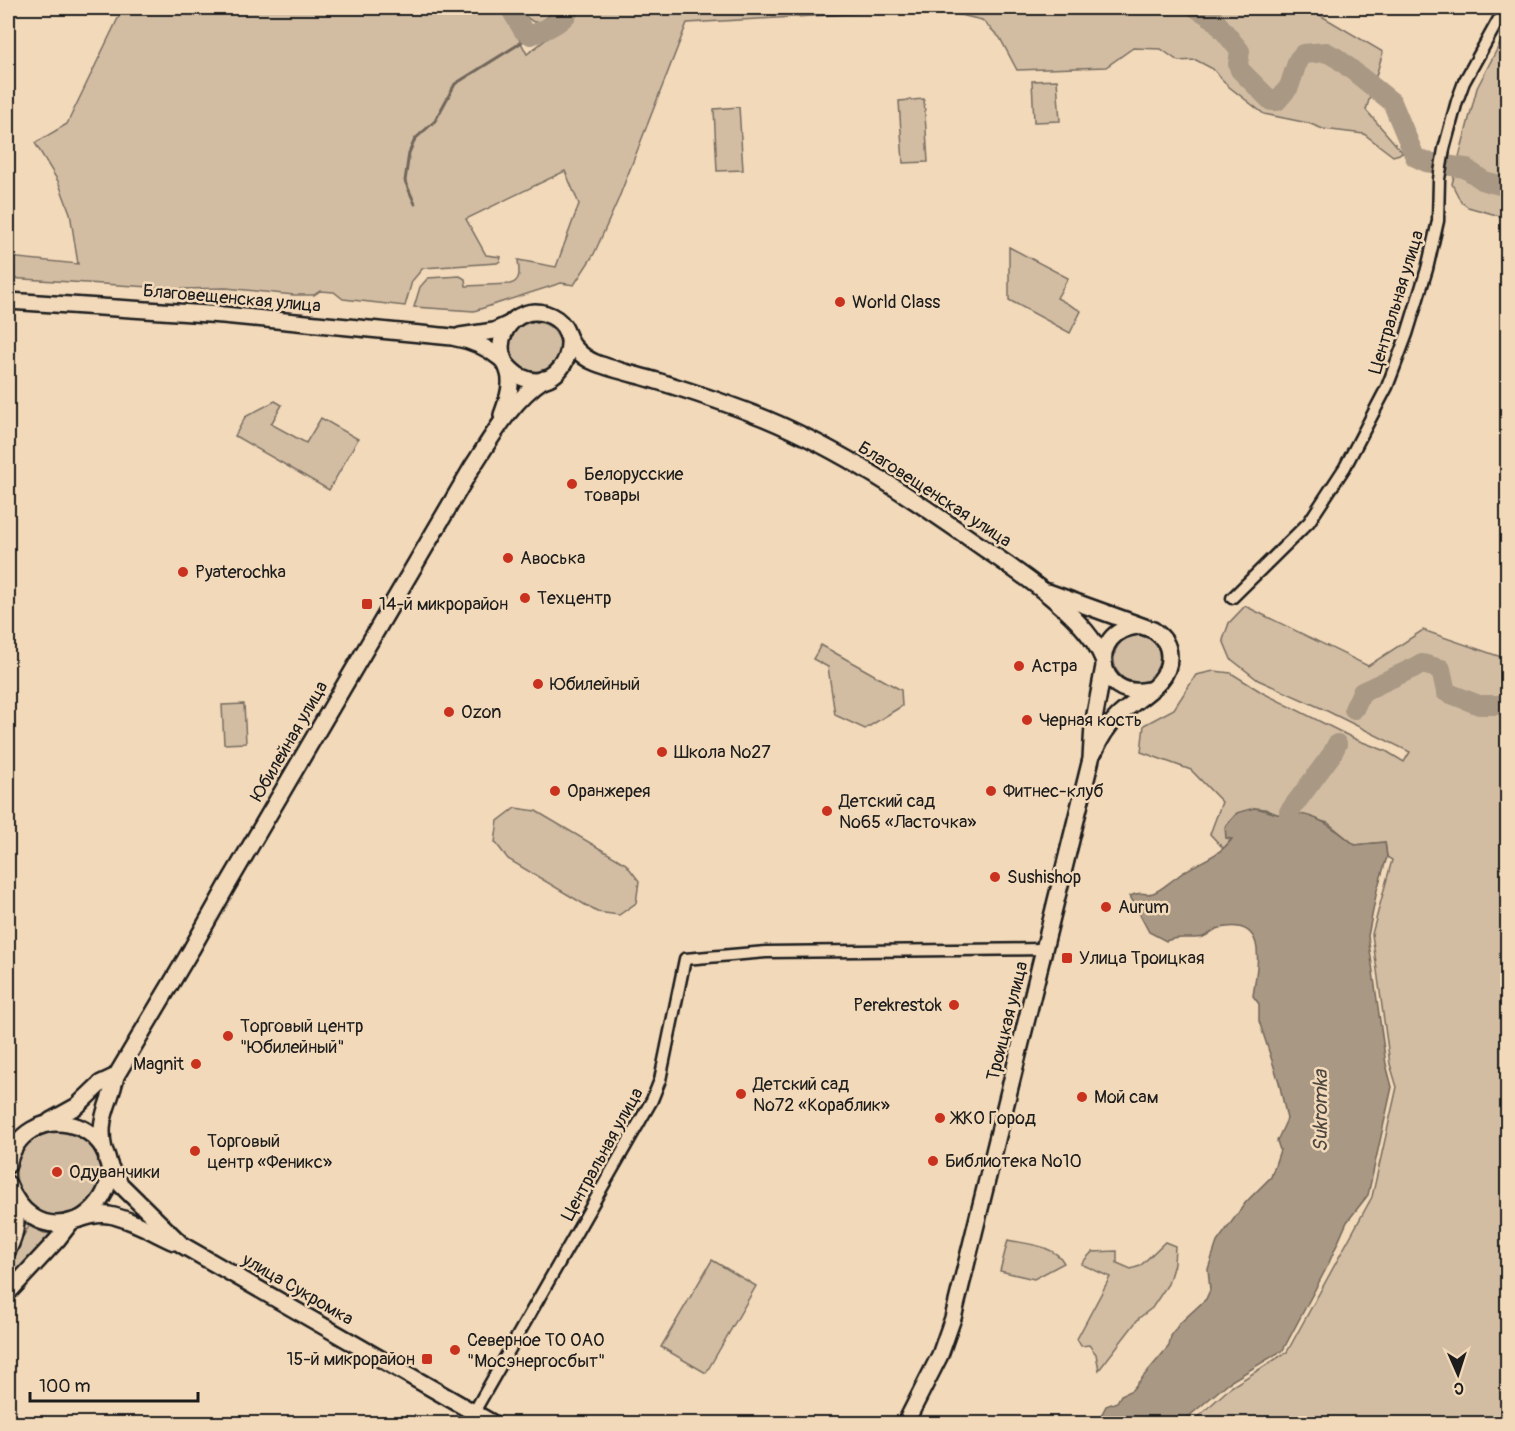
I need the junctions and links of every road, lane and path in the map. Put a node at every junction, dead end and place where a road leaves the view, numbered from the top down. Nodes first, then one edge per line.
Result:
1 (1505, 8) edge
2 (8, 301) edge
3 (509, 324) junction
4 (452, 337) junction
5 (569, 339) junction
6 (597, 363) junction
7 (506, 364) junction
8 (550, 376) junction
9 (498, 427) junction
10 (1045, 591) junction
11 (1232, 598) dead end
12 (1138, 626) junction
13 (1104, 663) junction
14 (1148, 690) junction
15 (1091, 759) junction
16 (1044, 949) junction
17 (116, 1076) junction
18 (45, 1124) junction
19 (27, 1133) junction
20 (8, 1136) edge
21 (105, 1155) junction
22 (8, 1165) edge
23 (9, 1187) edge
24 (76, 1220) junction
25 (182, 1245) junction
26 (8, 1250) edge
27 (8, 1293) edge
28 (474, 1412) junction
29 (494, 1424) edge
30 (905, 1424) edge

1 - 11 street, Центральная улица
2 - 4 street, Благовещенская улица
3 - 4 street
3 - 5 street
3 - 7 street
4 - 7 street
5 - 6 street
5 - 8 street
6 - 8 street
6 - 10 street, Благовещенская улица
7 - 8 street
7 - 9 street, Юбилейная улица
8 - 9 street, Юбилейная улица
9 - 17 street, Юбилейная улица
10 - 12 street
10 - 13 street
12 - 13 street
12 - 14 street
13 - 14 street
13 - 15 street
14 - 15 street
15 - 16 street, Троицкая улица
16 - 28 street, Центральная улица
16 - 30 street, Троицкая улица
17 - 18 street, Юбилейная улица
17 - 21 street, Юбилейная улица
18 - 19 street, Юбилейная улица
18 - 21 street
19 - 20 street
19 - 22 street
21 - 24 street, Юбилейная улица
21 - 25 street, улица Сукромка
23 - 24 street
23 - 26 street
24 - 25 street
24 - 27 street
25 - 28 street, улица Сукромка
28 - 29 street, улица Сукромка

